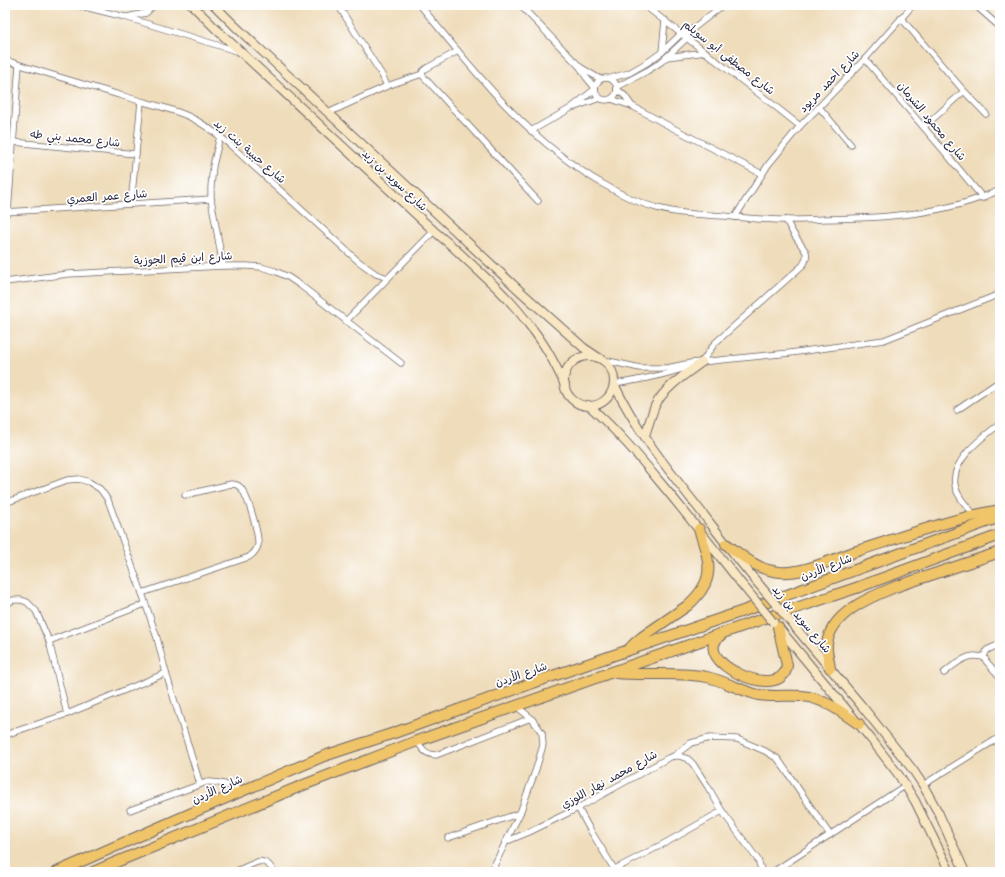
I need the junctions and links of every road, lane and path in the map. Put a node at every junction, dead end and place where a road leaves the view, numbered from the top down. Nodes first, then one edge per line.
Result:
1 (77, 5) edge
2 (154, 5) edge
3 (192, 5) edge
4 (214, 5) edge
5 (338, 5) edge
6 (420, 5) edge
7 (520, 5) edge
8 (644, 5) edge
9 (723, 5) edge
10 (913, 5) edge
11 (975, 5) edge
12 (125, 17) junction
13 (901, 18) junction
14 (665, 20) junction
15 (1000, 28) edge
16 (691, 30) junction
17 (682, 33) junction
18 (687, 38) junction
19 (458, 51) junction
20 (662, 52) junction
21 (706, 52) junction
22 (242, 53) junction
23 (667, 57) junction
24 (865, 59) junction
25 (5, 60) edge
26 (19, 65) junction
27 (580, 67) junction
28 (422, 74) junction
29 (611, 78) junction
30 (600, 79) junction
31 (386, 86) junction
32 (595, 88) junction
33 (617, 88) junction
34 (964, 91) junction
35 (600, 98) junction
36 (611, 99) junction
37 (141, 102) junction
38 (632, 106) junction
39 (819, 107) junction
40 (571, 108) junction
41 (328, 112) junction
42 (986, 114) dead end
43 (800, 126) junction
44 (924, 127) junction
45 (531, 131) junction
46 (220, 136) junction
47 (13, 142) junction
48 (851, 145) dead end
49 (136, 154) junction
50 (762, 174) junction
51 (1000, 190) edge
52 (983, 198) junction
53 (211, 199) junction
54 (538, 201) dead end
55 (130, 204) junction
56 (6, 212) edge
57 (736, 217) junction
58 (786, 220) junction
59 (434, 231) junction
60 (223, 266) junction
61 (388, 278) junction
62 (5, 282) edge
63 (1000, 294) edge
64 (346, 321) junction
65 (601, 359) junction
66 (702, 362) junction
67 (402, 363) dead end
68 (1000, 381) edge
69 (614, 384) junction
70 (565, 385) junction
71 (588, 405) junction
72 (957, 410) dead end
73 (1000, 424) edge
74 (645, 436) junction
75 (185, 495) dead end
76 (5, 503) edge
77 (1000, 510) edge
78 (974, 514) junction
79 (1000, 516) edge
80 (983, 523) junction
81 (699, 529) junction
82 (1000, 535) edge
83 (726, 544) junction
84 (1000, 552) edge
85 (142, 593) junction
86 (145, 604) junction
87 (5, 605) edge
88 (776, 624) junction
89 (725, 633) junction
90 (49, 641) junction
91 (1000, 644) edge
92 (628, 650) junction
93 (984, 658) junction
94 (830, 668) junction
95 (166, 673) junction
96 (610, 673) junction
97 (944, 673) dead end
98 (1000, 677) edge
99 (516, 706) junction
100 (67, 714) junction
101 (531, 718) junction
102 (859, 724) junction
103 (5, 735) edge
104 (1000, 738) edge
105 (417, 741) junction
106 (674, 756) junction
107 (200, 784) junction
108 (924, 785) junction
109 (906, 786) junction
110 (242, 791) junction
111 (578, 808) junction
112 (130, 810) dead end
113 (722, 810) junction
114 (520, 813) junction
115 (830, 835) junction
116 (448, 838) dead end
117 (505, 842) junction
118 (114, 862) junction
119 (273, 870) edge
120 (615, 871) edge
121 (948, 871) edge
122 (57, 872) edge
123 (93, 872) edge
124 (104, 872) edge
125 (234, 872) edge
126 (491, 872) edge
127 (762, 872) edge
128 (773, 872) edge
129 (966, 872) edge

1 - 12 street
2 - 12 street
3 - 22 main road, شارع سويد بن زيد
4 - 41 main road, شارع سويد بن زيد
5 - 31 street
6 - 19 street
7 - 27 street
8 - 14 street, شارع مصطفى أبو سويلم
9 - 16 street
10 - 13 street, شارع أحمد مريود
11 - 15 street
12 - 22 street
13 - 24 street, شارع أحمد مريود
13 - 34 street
14 - 17 street, شارع مصطفى أبو سويلم
14 - 20 street
16 - 17 street
16 - 18 street
17 - 18 street, شارع مصطفى أبو سويلم
17 - 20 street
18 - 21 street, شارع مصطفى أبو سويلم
18 - 23 street
19 - 28 street
19 - 45 street
20 - 29 street
21 - 23 street
21 - 43 street, شارع مصطفى أبو سويلم
22 - 59 main road, شارع سويد بن زيد
23 - 33 street
24 - 39 street, شارع أحمد مريود
24 - 44 street, شارع محمود الشرمان
25 - 26 street, شارع حبيبة بنت زيد
26 - 37 street, شارع حبيبة بنت زيد
26 - 47 street
27 - 30 street
27 - 32 street
28 - 31 street
28 - 54 street
29 - 30 street
29 - 33 street
30 - 32 street
31 - 41 street
32 - 35 street
32 - 40 street
33 - 36 street
33 - 38 street
34 - 42 street
34 - 44 street
35 - 36 street
35 - 40 street
36 - 38 street
37 - 46 street, شارع حبيبة بنت زيد
37 - 49 street
38 - 50 street
39 - 43 street, شارع أحمد مريود
39 - 48 street
40 - 45 street
41 - 65 main road, شارع سويد بن زيد
43 - 50 street, شارع أحمد مريود
44 - 52 street, شارع محمود الشرمان
45 - 57 street
46 - 53 street
46 - 61 street, شارع حبيبة بنت زيد
47 - 49 street, شارع محمد بني طه
47 - 56 street
49 - 55 street
50 - 57 street, شارع أحمد مريود
51 - 52 street
52 - 58 street
53 - 55 street, شارع عمر العمري
53 - 60 street
55 - 56 street, شارع عمر العمري
57 - 58 street
58 - 66 street
59 - 61 street
59 - 70 main road, شارع سويد بن زيد
60 - 62 street, شارع ابن قيم الجوزية
60 - 64 street, شارع ابن قيم الجوزية
61 - 64 street
63 - 66 street
64 - 67 street, شارع ابن قيم الجوزية
65 - 66 street
65 - 69 main road
65 - 70 main road
66 - 69 street
66 - 74 main road
68 - 72 street
69 - 71 main road
69 - 74 main road, شارع سويد بن زيد
70 - 71 main road
71 - 81 main road
73 - 78 street
74 - 83 main road, شارع سويد بن زيد
75 - 85 street
76 - 85 street
77 - 78 highway
78 - 80 street
78 - 83 highway
79 - 80 highway, شارع الأردن
80 - 92 highway, شارع الأردن
81 - 88 main road, bridge
81 - 92 highway
82 - 89 highway
83 - 94 main road, شارع سويد بن زيد, bridge
84 - 94 highway
85 - 86 street
86 - 90 street
86 - 95 street
87 - 90 street
88 - 89 highway
88 - 102 main road
89 - 96 highway
90 - 100 street
91 - 93 street
92 - 110 highway, شارع الأردن
93 - 97 street
93 - 98 street
94 - 108 main road, شارع سويد بن زيد
95 - 100 street
95 - 107 street
96 - 99 highway
96 - 102 highway
99 - 101 street
99 - 105 highway
100 - 103 street
101 - 105 street
101 - 114 street
102 - 109 main road
104 - 108 street
105 - 118 highway
106 - 111 street, شارع محمد نهار اللوزي
106 - 113 street, شارع محمد نهار اللوزي
106 - 115 street
107 - 110 street
107 - 112 street
108 - 129 main road, شارع سويد بن زيد
109 - 115 street
109 - 121 main road
110 - 122 highway, شارع الأردن
111 - 117 street, شارع محمد نهار اللوزي
111 - 120 street
113 - 120 street
113 - 127 street, شارع محمد نهار اللوزي
114 - 116 street
114 - 117 street
115 - 128 street
117 - 126 street
118 - 123 highway
118 - 124 street
119 - 125 street

